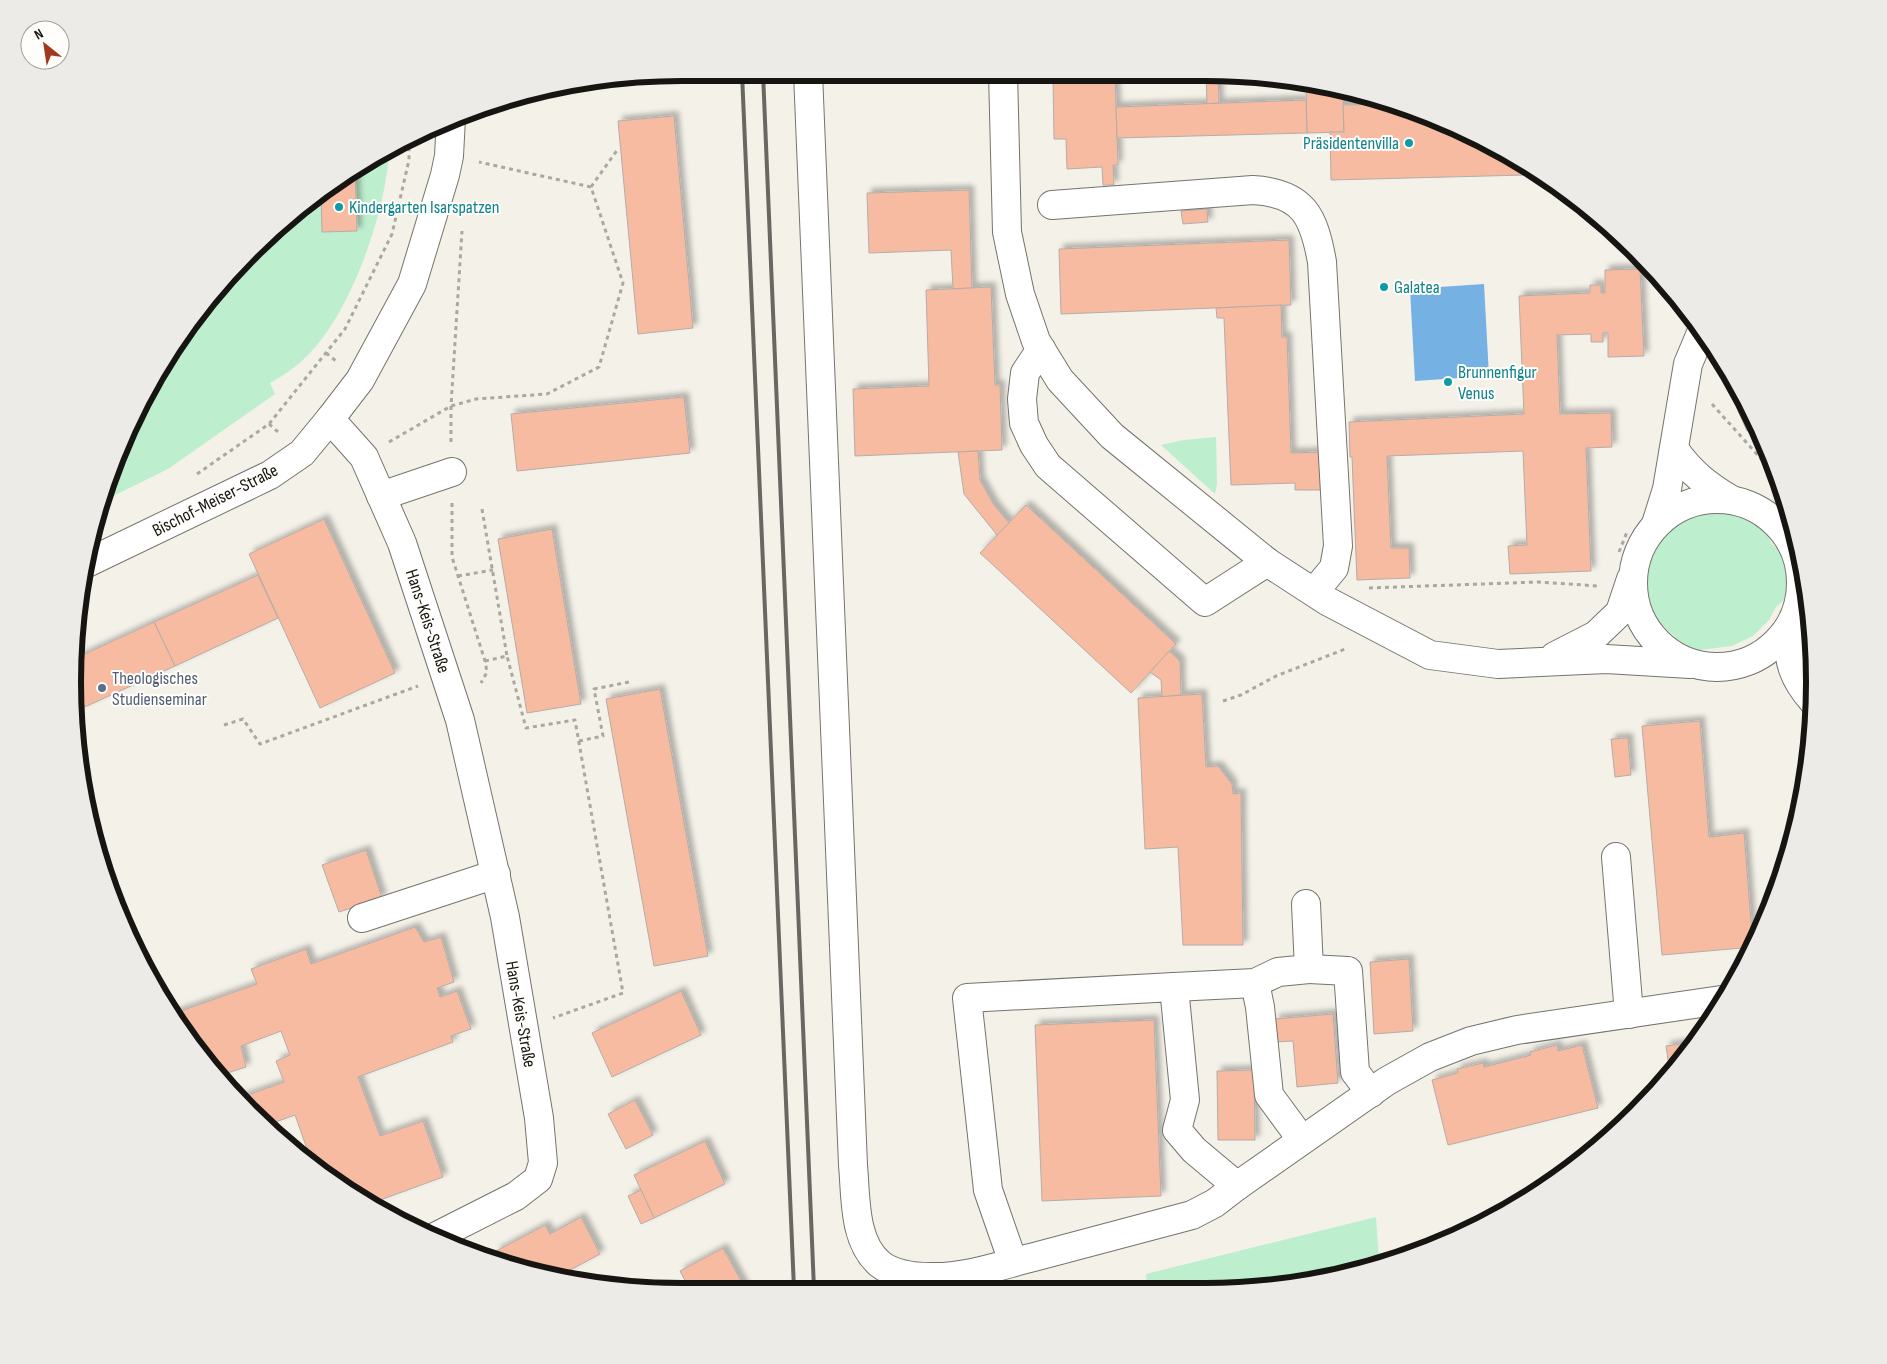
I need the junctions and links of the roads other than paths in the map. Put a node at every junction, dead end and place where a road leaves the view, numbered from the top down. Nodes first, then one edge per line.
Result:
1 (808, 81) edge
2 (1003, 81) edge
3 (450, 128) edge
4 (1052, 205) dead end
5 (1699, 339) edge
6 (1041, 349) junction
7 (330, 419) junction
8 (1674, 450) junction
9 (452, 472) dead end
10 (381, 496) junction
11 (1730, 499) junction
12 (1779, 507) edge
13 (1656, 524) junction
14 (95, 558) edge
15 (1267, 562) junction
16 (1624, 568) junction
17 (1321, 584) junction
18 (1800, 597) edge
19 (1787, 631) junction
20 (1545, 661) junction
21 (1690, 664) junction
22 (1738, 665) junction
23 (1805, 692) edge
24 (1806, 693) edge
25 (1616, 857) dead end
26 (496, 874) junction
27 (1306, 904) dead end
28 (362, 918) dead end
29 (1309, 969) junction
30 (1255, 982) junction
31 (1174, 986) junction
32 (1714, 1001) edge
33 (1629, 1014) junction
34 (1371, 1092) junction
35 (1302, 1140) junction
36 (1237, 1186) junction
37 (443, 1233) edge
38 (1013, 1262) junction

1 - 38 street
2 - 6 street
3 - 7 street
4 - 17 street
5 - 8 street
6 - 15 street
6 - 15 street
7 - 10 street, Hans-Keis-Straße
7 - 14 street, Bischof-Meiser-Straße
8 - 11 street
8 - 13 street
9 - 10 street
10 - 26 street, Hans-Keis-Straße
11 - 12 street
11 - 13 street
13 - 16 street
15 - 17 street
16 - 20 street
16 - 21 street
17 - 20 street
18 - 19 street
19 - 22 street
19 - 23 street
20 - 21 street
21 - 22 street
22 - 24 street
25 - 33 street
26 - 28 street
26 - 37 street, Hans-Keis-Straße
27 - 29 street
29 - 30 street
29 - 34 street
30 - 31 street
30 - 35 street
31 - 36 street
31 - 38 street
32 - 33 street
33 - 34 street
34 - 35 street
35 - 36 street
36 - 38 street

